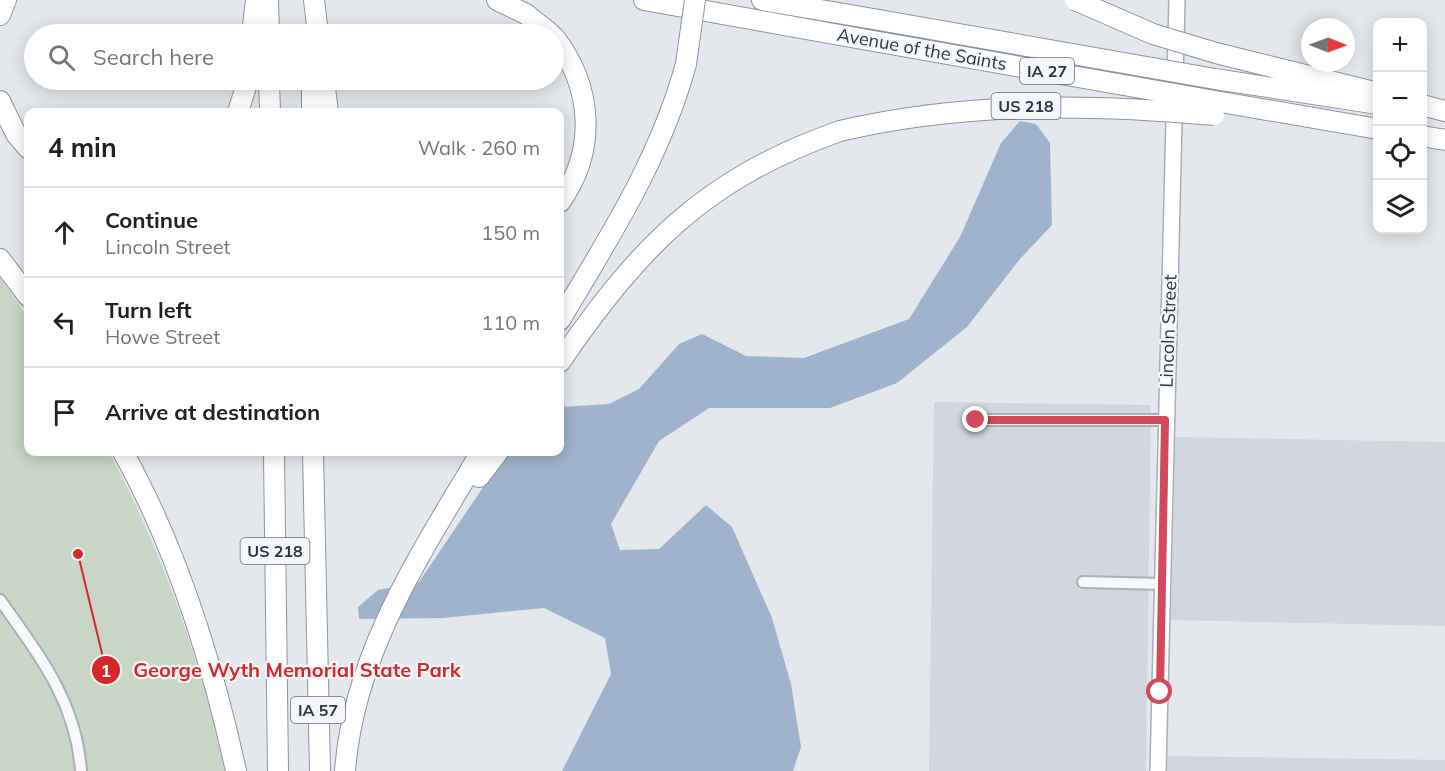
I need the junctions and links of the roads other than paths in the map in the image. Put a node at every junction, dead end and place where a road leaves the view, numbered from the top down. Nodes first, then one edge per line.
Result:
1 (6, 0) edge
2 (256, 0) edge
3 (268, 0) edge
4 (313, 0) edge
5 (497, 0) edge
6 (644, 0) edge
7 (694, 0) edge
8 (762, 0) edge
9 (1075, 0) edge
10 (1177, 0) edge
11 (0, 15) edge
12 (253, 24) edge
13 (268, 24) edge
14 (312, 24) edge
15 (317, 24) edge
16 (538, 24) edge
17 (564, 54) edge
18 (245, 90) edge
19 (269, 90) edge
20 (312, 90) edge
21 (325, 90) edge
22 (1373, 92) edge
23 (0, 101) edge
24 (1373, 103) edge
25 (1427, 107) edge
26 (239, 108) edge
27 (270, 108) edge
28 (312, 108) edge
29 (328, 108) edge
30 (1215, 108) junction
31 (1427, 112) edge
32 (1445, 114) edge
33 (1373, 128) edge
34 (1373, 135) edge
35 (1427, 137) edge
36 (1427, 141) edge
37 (1445, 142) edge
38 (24, 143) edge
39 (564, 194) edge
40 (0, 259) edge
41 (24, 291) edge
42 (564, 312) edge
43 (564, 356) edge
44 (976, 420) dead end
45 (1165, 420) junction
46 (125, 456) edge
47 (274, 456) edge
48 (313, 456) edge
49 (480, 456) edge
50 (495, 456) edge
51 (408, 576) junction
52 (1083, 582) dead end
53 (1162, 584) junction
54 (0, 600) edge
55 (81, 771) edge
56 (236, 771) edge
57 (278, 771) edge
58 (320, 771) edge
59 (345, 771) edge
60 (1158, 771) edge

1 - 11 highway
2 - 12 highway
3 - 13 highway
4 - 14 highway
4 - 15 highway
5 - 16 highway
6 - 30 highway, Avenue of the Saints / IA 27, bridge
7 - 42 highway, bridge
8 - 24 highway, Avenue of the Saints, bridge
9 - 22 highway, bridge
10 - 45 main road, Lincoln Street
17 - 39 highway
18 - 26 highway
19 - 27 highway
20 - 28 highway
21 - 29 highway
23 - 38 highway
25 - 32 highway
30 - 33 highway, Avenue of the Saints / IA 27
30 - 34 highway, US 218
30 - 43 highway, US 218, bridge
31 - 32 highway
35 - 37 highway
36 - 37 highway
40 - 41 highway
44 - 45 street
45 - 53 main road, Lincoln Street
46 - 56 highway
47 - 57 highway, US 218
48 - 58 highway, IA 57
49 - 51 highway
50 - 51 highway
51 - 59 highway
52 - 53 street
53 - 60 main road, Lincoln Street
54 - 55 street

